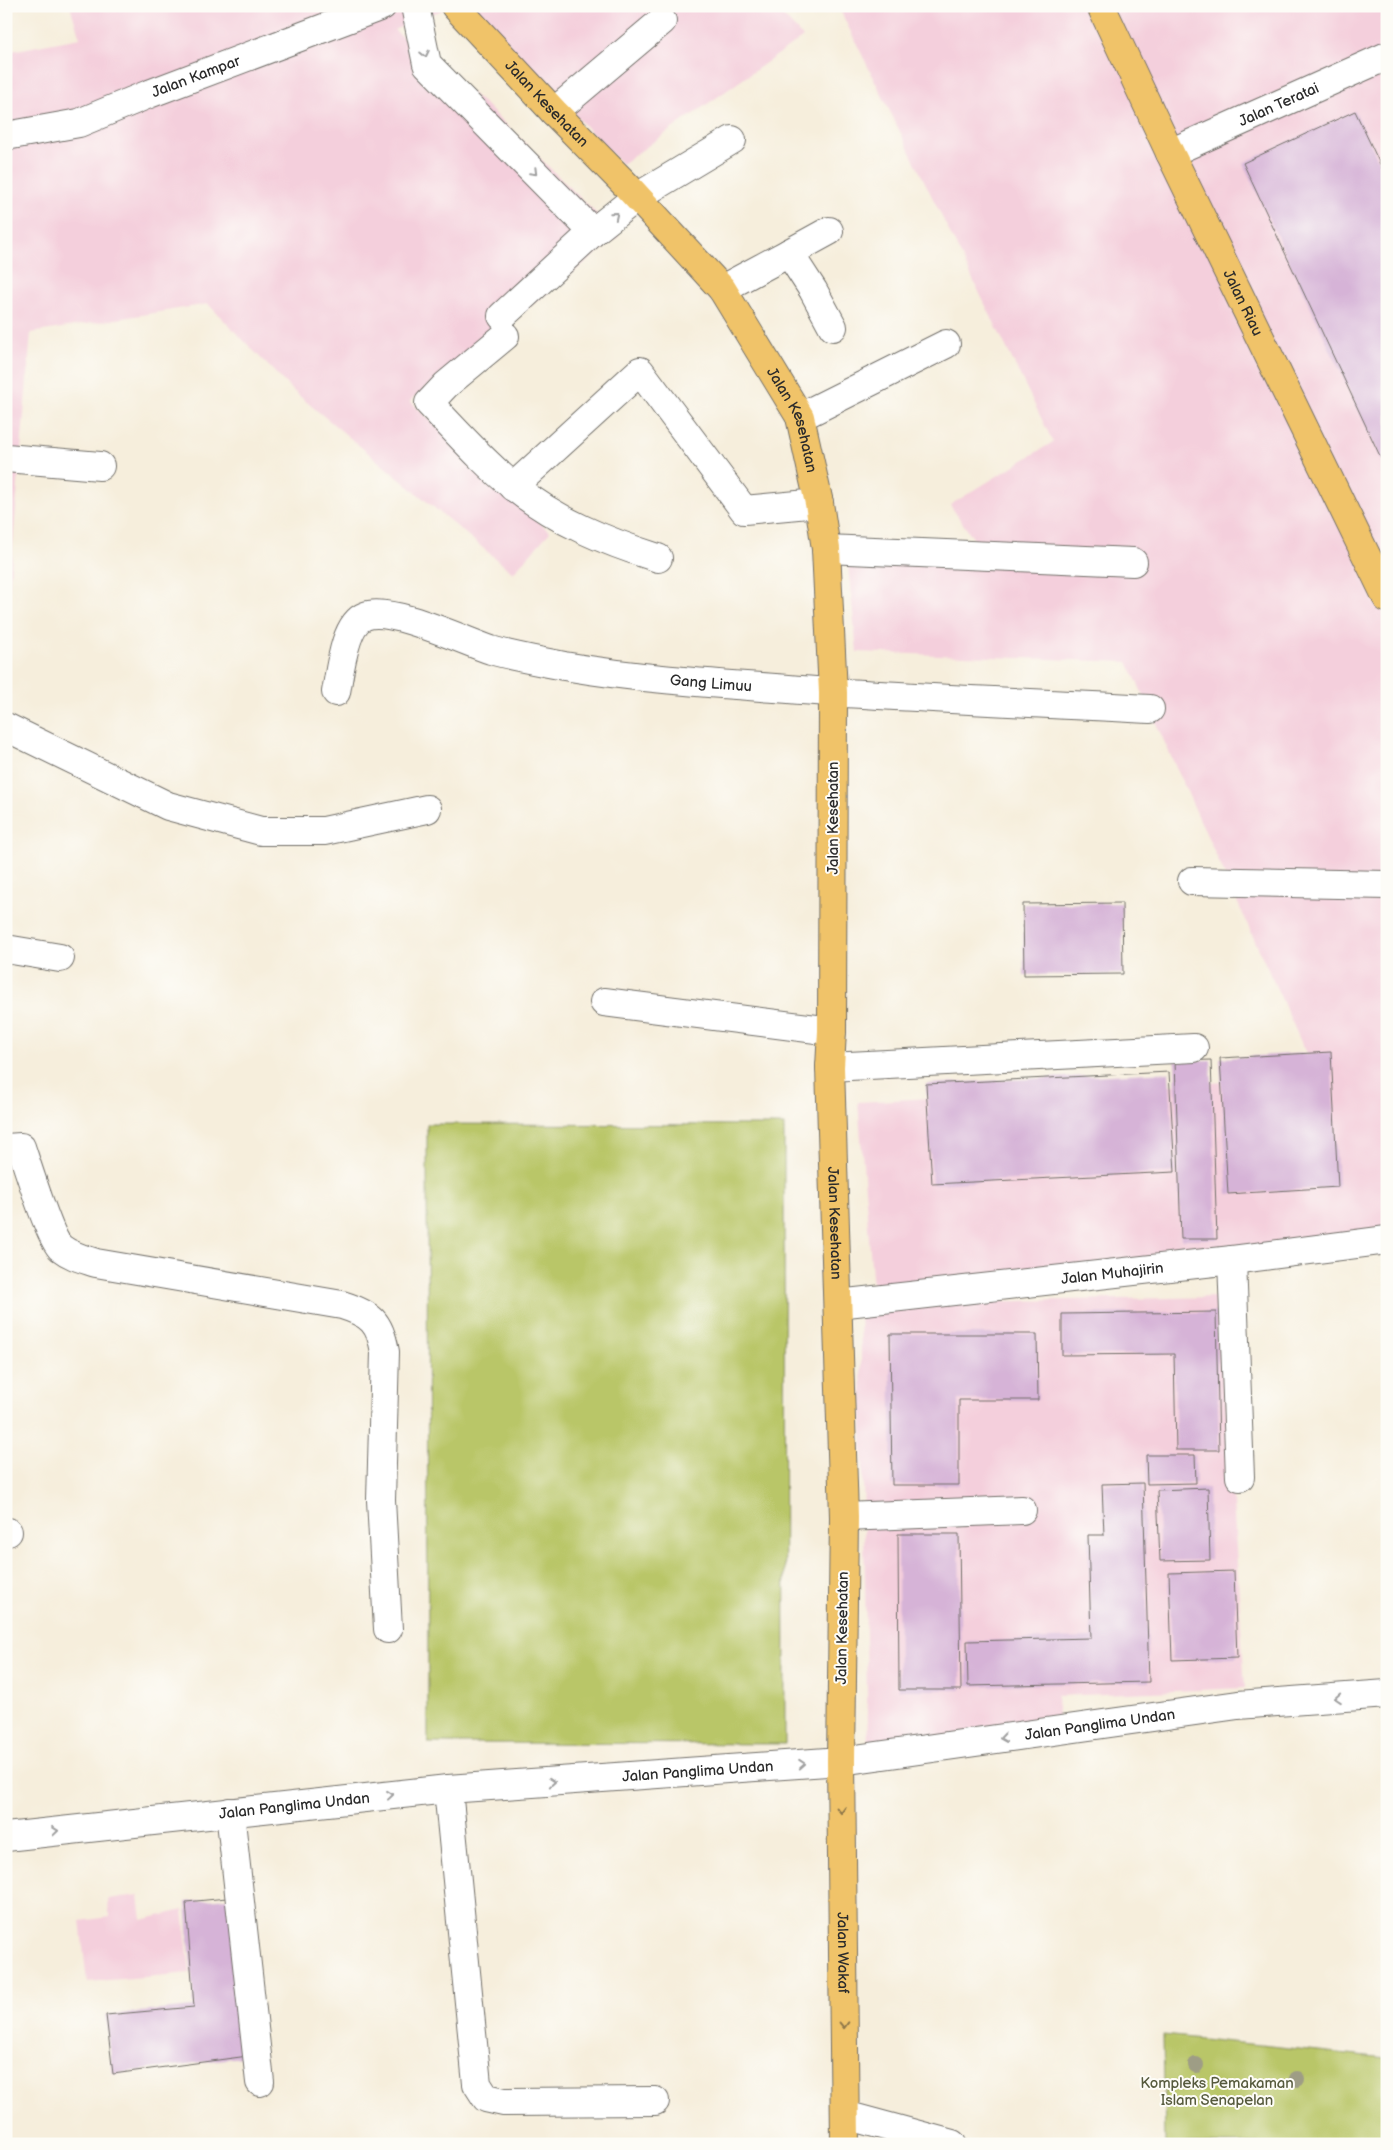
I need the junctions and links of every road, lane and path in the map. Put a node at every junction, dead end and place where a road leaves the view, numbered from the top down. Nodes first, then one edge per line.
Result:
1 (382, 6) edge
2 (415, 6) edge
3 (455, 6) edge
4 (1101, 6) edge
5 (662, 21) dead end
6 (1387, 56) edge
7 (554, 112) junction
8 (6, 136) edge
9 (732, 140) dead end
10 (1170, 153) junction
11 (638, 197) junction
12 (830, 231) dead end
13 (593, 232) junction
14 (789, 253) junction
15 (722, 289) junction
16 (833, 327) dead end
17 (946, 344) dead end
18 (800, 417) junction
19 (6, 458) edge
20 (100, 466) dead end
21 (513, 487) junction
22 (819, 502) junction
23 (826, 548) junction
24 (658, 558) dead end
25 (1133, 562) dead end
26 (1387, 598) edge
27 (336, 692) dead end
28 (834, 693) junction
29 (1150, 709) dead end
30 (6, 727) edge
31 (426, 809) dead end
32 (1192, 881) dead end
33 (1387, 885) edge
34 (6, 949) edge
35 (60, 958) dead end
36 (604, 1002) dead end
37 (832, 1031) junction
38 (1194, 1048) dead end
39 (830, 1067) junction
40 (6, 1148) edge
41 (1387, 1240) edge
42 (1232, 1260) junction
43 (838, 1304) junction
44 (1240, 1477) dead end
45 (1022, 1510) dead end
46 (844, 1517) junction
47 (388, 1629) dead end
48 (1387, 1694) edge
49 (841, 1761) junction
50 (448, 1789) junction
51 (230, 1812) junction
52 (6, 1837) edge
53 (260, 2082) dead end
54 (656, 2101) dead end
55 (845, 2115) junction
56 (845, 2144) edge
57 (952, 2144) edge

1 - 8 street, Jalan Kampar
2 -> 13 street
3 - 7 main road, Jalan Kesehatan
4 - 10 main road, Jalan Riau
5 - 7 street
6 - 10 street, Jalan Teratai
7 - 11 main road, Jalan Kesehatan
9 - 11 street
10 - 26 main road, Jalan Riau
13 -> 11 street
11 - 15 main road, Jalan Kesehatan
12 - 14 street
13 - 21 street
14 - 15 street
14 - 16 street
15 - 18 main road, Jalan Kesehatan
17 - 18 street
18 - 22 main road, Jalan Kesehatan
19 - 20 street
21 - 22 street
21 - 24 street
22 - 23 main road, Jalan Kesehatan
23 - 25 street
23 - 28 main road, Jalan Kesehatan
27 - 28 street, Gang Limuu
28 - 29 street, Gang Limuu
28 - 37 main road, Jalan Kesehatan
30 - 31 street
32 - 33 street
34 - 35 street
36 - 37 street
37 - 39 main road, Jalan Kesehatan
38 - 39 street
39 - 43 main road, Jalan Kesehatan
40 - 47 street
41 - 42 street, Jalan Muhajirin
42 - 43 street, Jalan Muhajirin
42 - 44 street
43 - 46 main road, Jalan Kesehatan
45 - 46 street
46 - 49 main road, Jalan Kesehatan
48 -> 49 street, Jalan Panglima Undan
50 -> 49 street, Jalan Panglima Undan
49 -> 55 main road, Jalan Wakaf
51 -> 50 street, Jalan Panglima Undan
50 - 54 street
52 -> 51 street, Jalan Panglima Undan
51 - 53 street
55 - 56 main road, Jalan Wakaf
55 - 57 street

